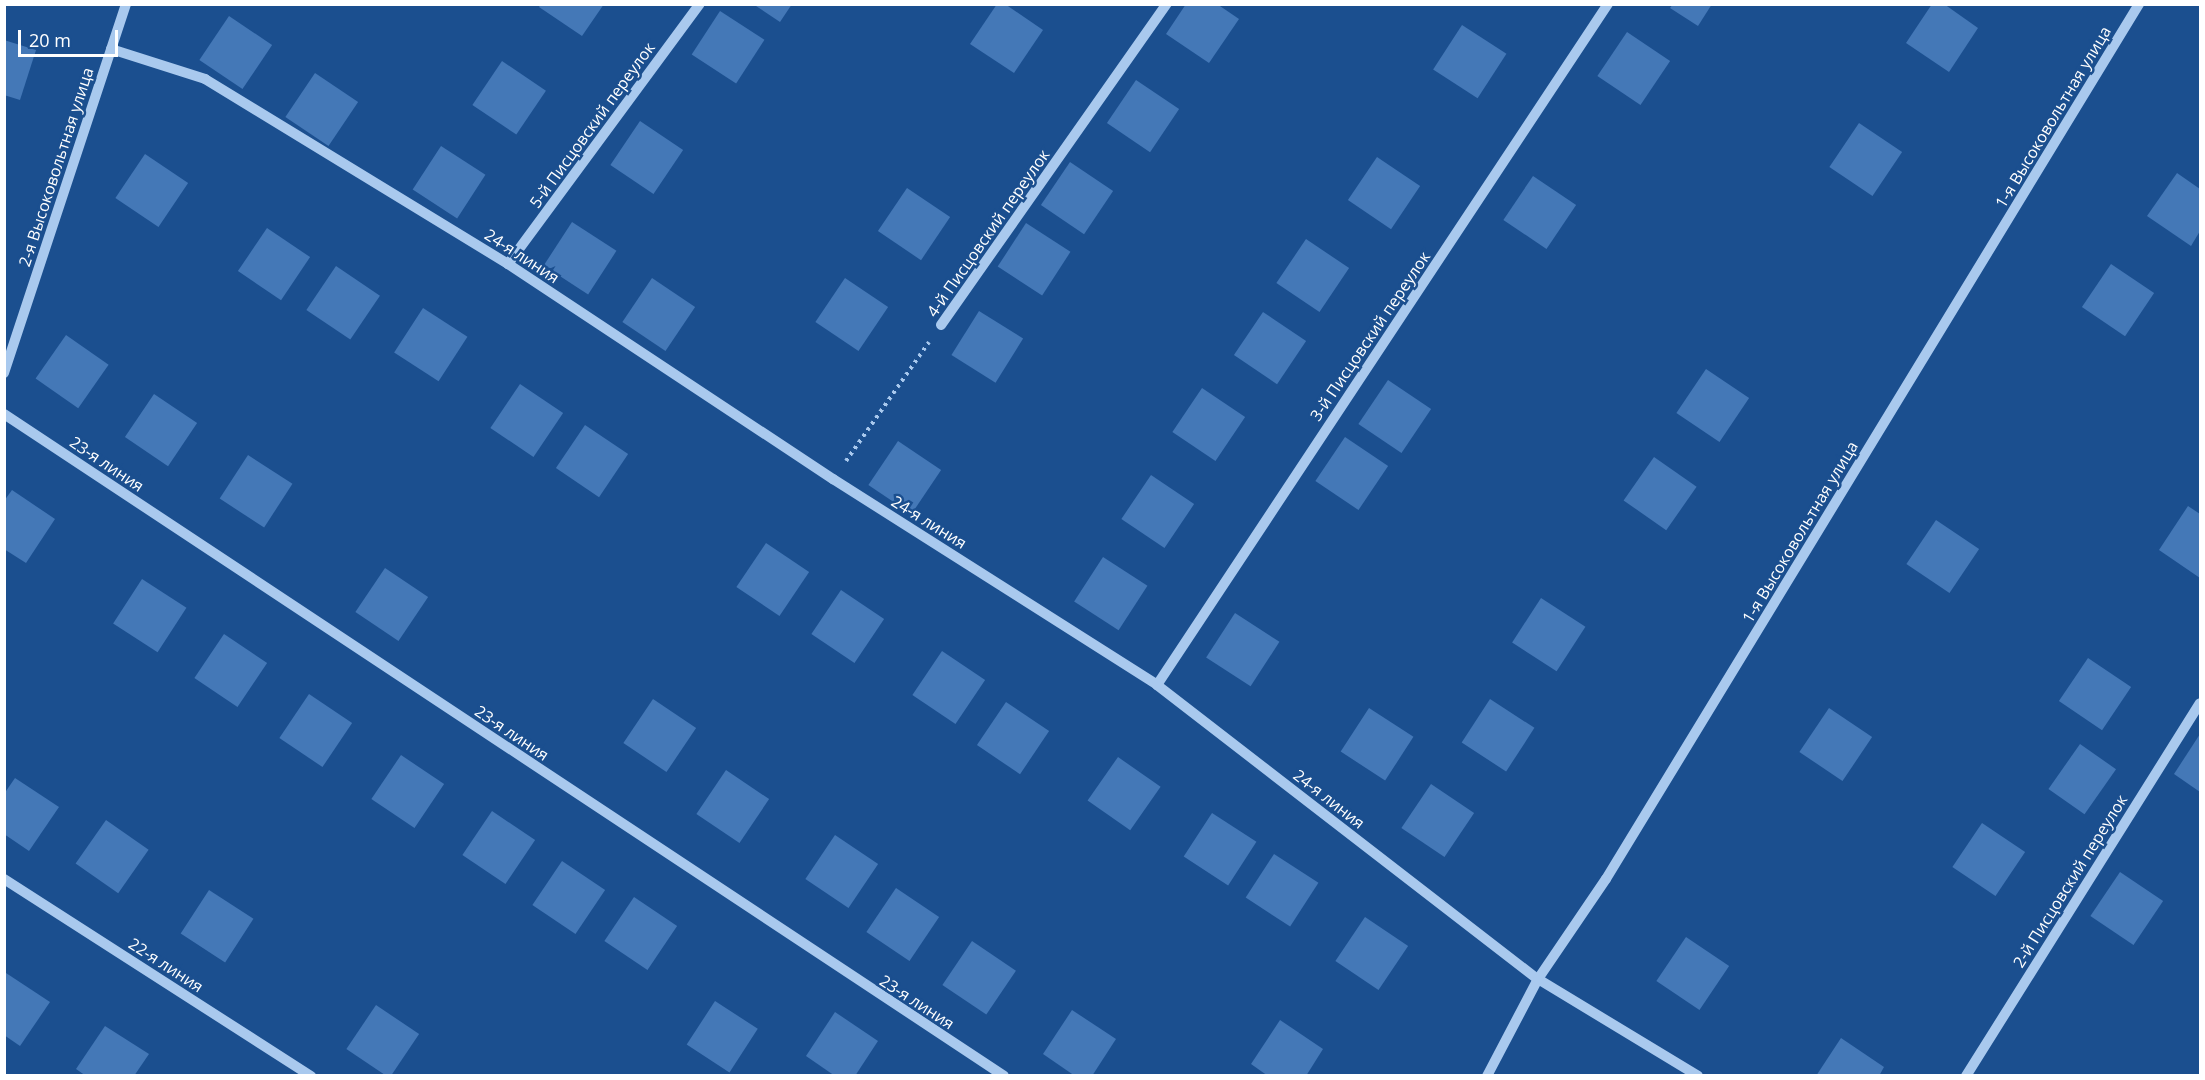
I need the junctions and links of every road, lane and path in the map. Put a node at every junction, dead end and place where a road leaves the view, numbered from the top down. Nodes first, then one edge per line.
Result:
1 (126, 4) edge
2 (700, 4) edge
3 (1167, 4) edge
4 (1608, 4) edge
5 (2139, 4) edge
6 (111, 49) junction
7 (508, 264) junction
8 (941, 325) joint
9 (4, 373) edge
10 (4, 414) edge
11 (833, 479) junction
12 (1157, 685) junction
13 (2200, 703) edge
14 (4, 879) edge
15 (1538, 979) junction
16 (311, 1076) edge
17 (1004, 1076) edge
18 (1487, 1076) edge
19 (1698, 1076) edge
20 (1966, 1076) edge

1 - 6 street, 2-я Высоковольтная улица
2 - 7 street, 5-й Писцовский переулок
3 - 8 street, 4-й Писцовский переулок
4 - 12 street, 3-й Писцовский переулок
5 - 15 street, 1-я Высоковольтная улица
6 - 7 street, 24-я линия
6 - 9 street, 2-я Высоковольтная улица
7 - 11 street, 24-я линия
8 - 11 path, 4-й Писцовский переулок
10 - 17 street, 23-я линия
11 - 12 street, 24-я линия
12 - 15 street, 24-я линия
13 - 20 street, 2-й Писцовский переулок
14 - 16 street, 22-я линия
15 - 18 street, 1-я Высоковольтная улица
15 - 19 street, 24-я линия

